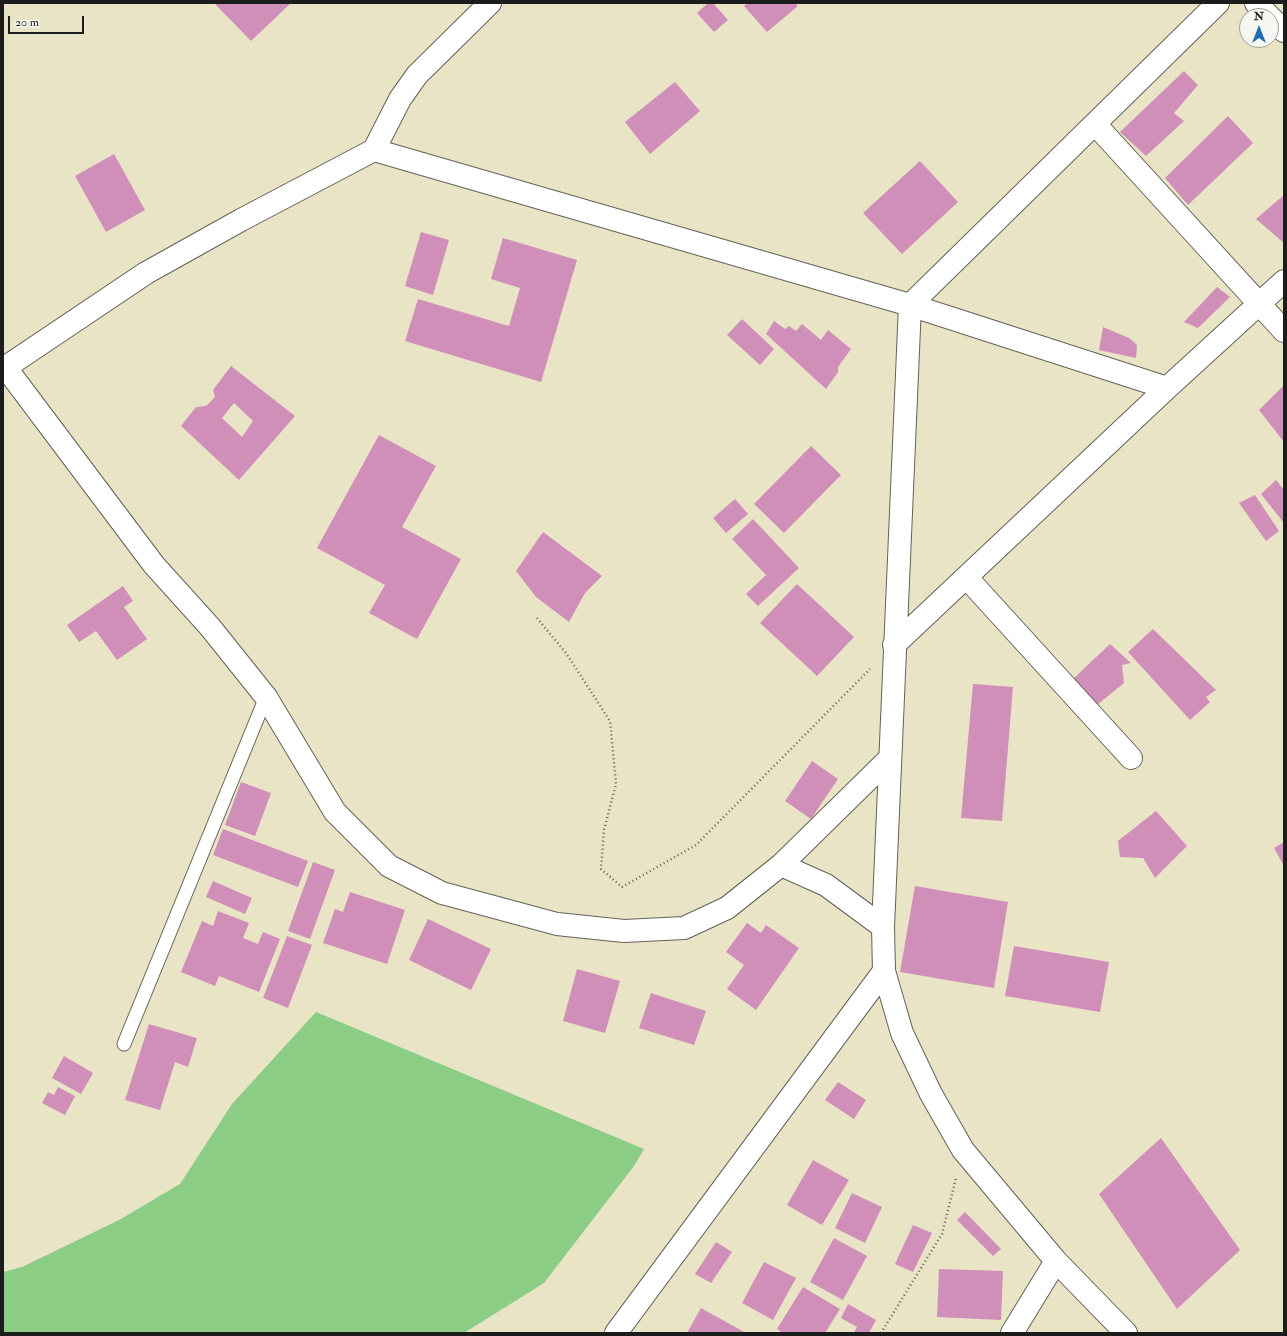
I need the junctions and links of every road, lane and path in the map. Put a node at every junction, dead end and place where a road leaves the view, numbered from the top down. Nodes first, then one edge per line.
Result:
1 (490, 3) edge
2 (1218, 3) edge
3 (1095, 124) junction
4 (374, 150) junction
5 (1284, 281) edge
6 (910, 305) junction
7 (1258, 305) junction
8 (1284, 331) edge
9 (4, 369) edge
10 (1167, 388) junction
11 (967, 578) junction
12 (537, 618) dead end
13 (894, 645) junction
14 (266, 697) junction
15 (890, 758) junction
16 (1131, 758) dead end
17 (781, 865) junction
18 (883, 927) junction
19 (884, 971) junction
20 (124, 1044) dead end
21 (963, 1150) junction
22 (1056, 1261) junction
23 (616, 1333) edge
24 (881, 1333) edge
25 (1012, 1333) edge
26 (1126, 1333) edge

1 - 4 street
2 - 3 street
3 - 6 street
3 - 7 street
4 - 6 street
4 - 9 street
5 - 7 street
6 - 10 street
6 - 13 street
7 - 8 street
7 - 10 street
9 - 14 street
10 - 11 street
11 - 13 street
11 - 16 street
12 - 13 path
13 - 15 street
14 - 17 street
14 - 20 lane
15 - 17 street
15 - 18 street
17 - 18 street
18 - 19 street
19 - 21 street
19 - 23 street
21 - 22 street
21 - 24 path
22 - 25 street
22 - 26 street

